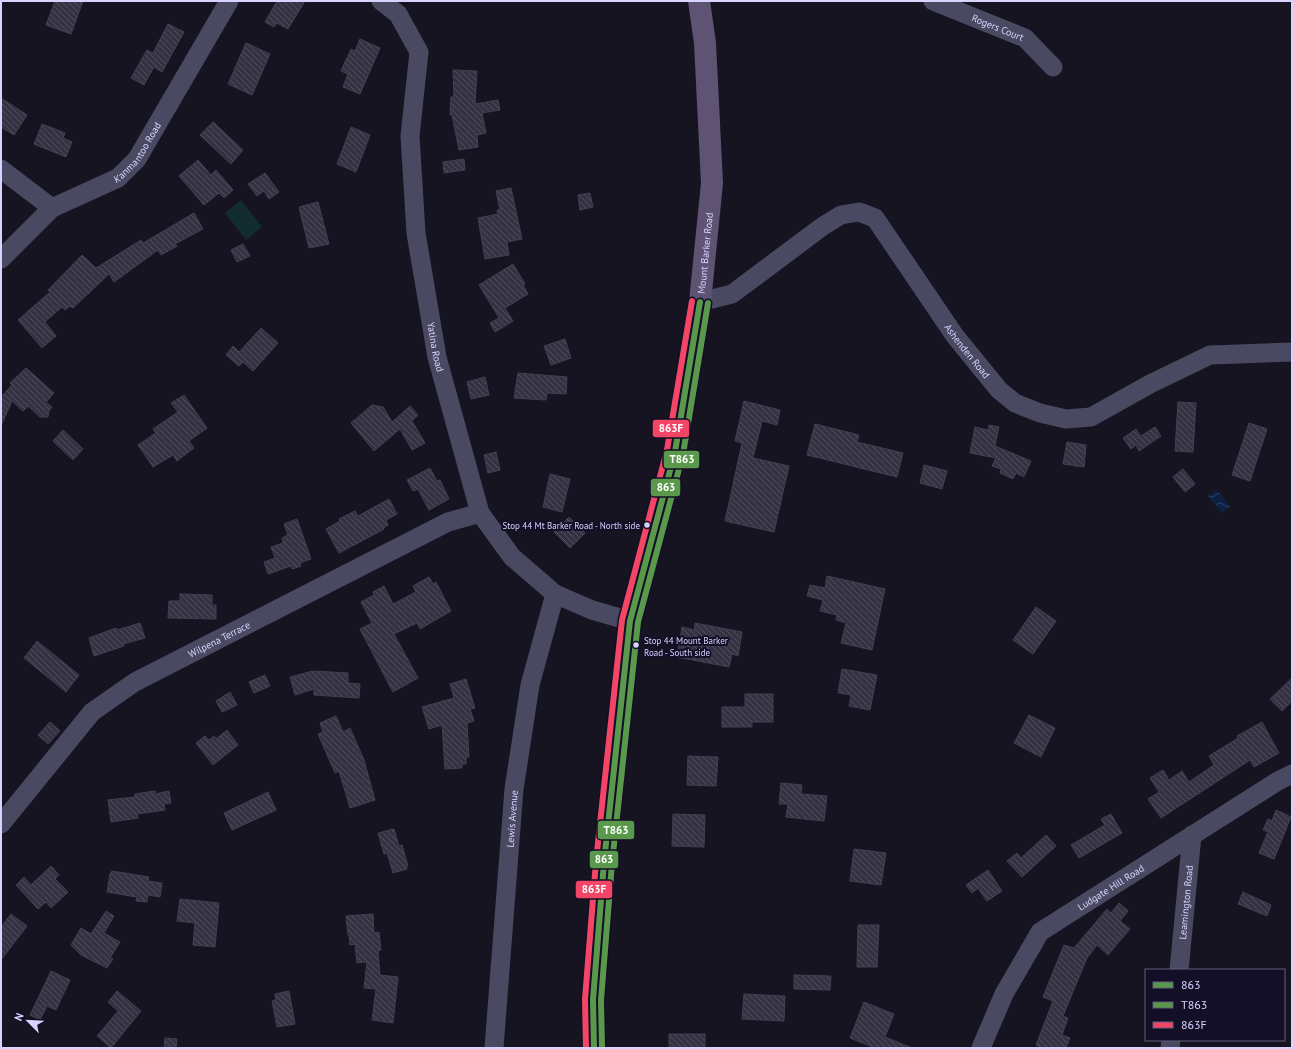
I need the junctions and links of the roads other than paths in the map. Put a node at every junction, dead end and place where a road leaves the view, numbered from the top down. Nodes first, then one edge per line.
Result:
1 (228, 1) edge
2 (381, 1) edge
3 (699, 1) edge
4 (933, 1) edge
5 (1053, 67) dead end
6 (1, 169) edge
7 (52, 208) junction
8 (1, 259) edge
9 (700, 302) junction
10 (1292, 352) edge
11 (480, 513) junction
12 (555, 594) junction
13 (630, 621) junction
14 (1292, 774) edge
15 (1, 824) edge
16 (1192, 835) junction
17 (1179, 969) edge
18 (494, 1048) edge
19 (594, 1048) edge
20 (981, 1048) edge

1 - 7 street, Kanmantoo Road
2 - 11 street, Yatina Road
3 - 9 main road, Mount Barker Road
4 - 5 street, Rogers Court
6 - 7 street
7 - 8 street, Kanmantoo Road
9 - 10 street, Ashenden Road
9 - 13 main road, Mount Barker Road
11 - 12 street, Yatina Road
11 - 15 street, Wilpena Terrace
12 - 13 street, Yatina Road
12 - 18 street, Lewis Avenue
13 - 19 main road, Mount Barker Road
14 - 16 street, Ludgate Hill Road
16 - 17 street, Leamington Road
16 - 20 street, Ludgate Hill Road

